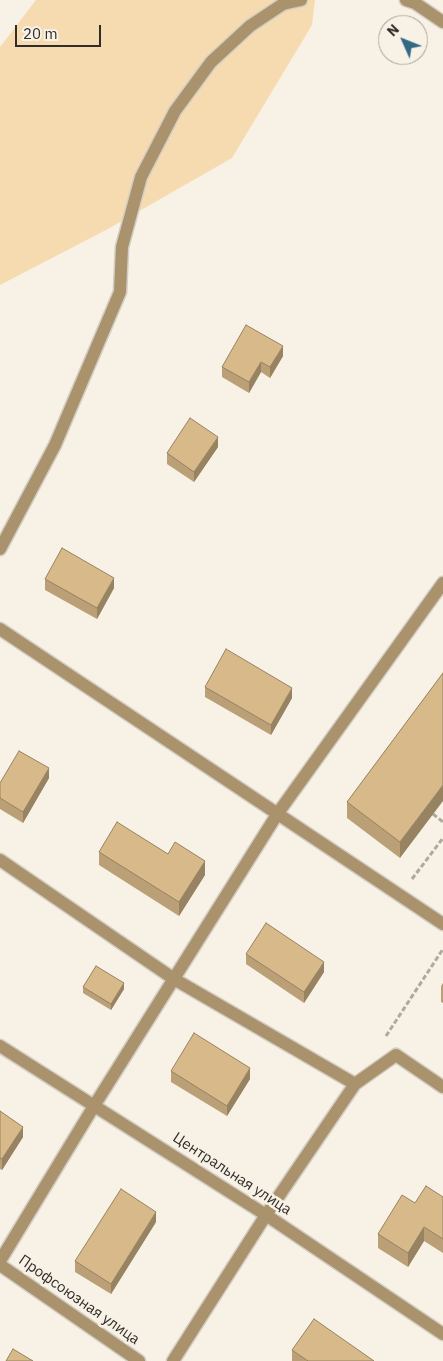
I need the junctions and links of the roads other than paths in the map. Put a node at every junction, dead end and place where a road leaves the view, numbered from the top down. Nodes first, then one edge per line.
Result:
1 (301, 0) edge
2 (406, 0) edge
3 (443, 22) edge
4 (0, 549) edge
5 (443, 583) edge
6 (0, 629) edge
7 (278, 813) junction
8 (4, 862) edge
9 (0, 876) edge
10 (443, 924) edge
11 (174, 979) junction
12 (0, 1046) edge
13 (354, 1084) junction
14 (443, 1087) edge
15 (94, 1106) junction
16 (266, 1215) junction
17 (0, 1263) edge
18 (443, 1334) edge
19 (139, 1361) edge
20 (173, 1361) edge

1 - 4 street
2 - 3 street
5 - 7 street
6 - 7 street
7 - 10 street
7 - 11 street
8 - 9 street
8 - 11 street
11 - 13 street
11 - 15 street
12 - 15 street, Центральная улица
13 - 14 street
13 - 16 street
15 - 16 street, Центральная улица
15 - 17 street
16 - 18 street, Центральная улица
16 - 20 street
17 - 19 street, Профсоюзная улица

